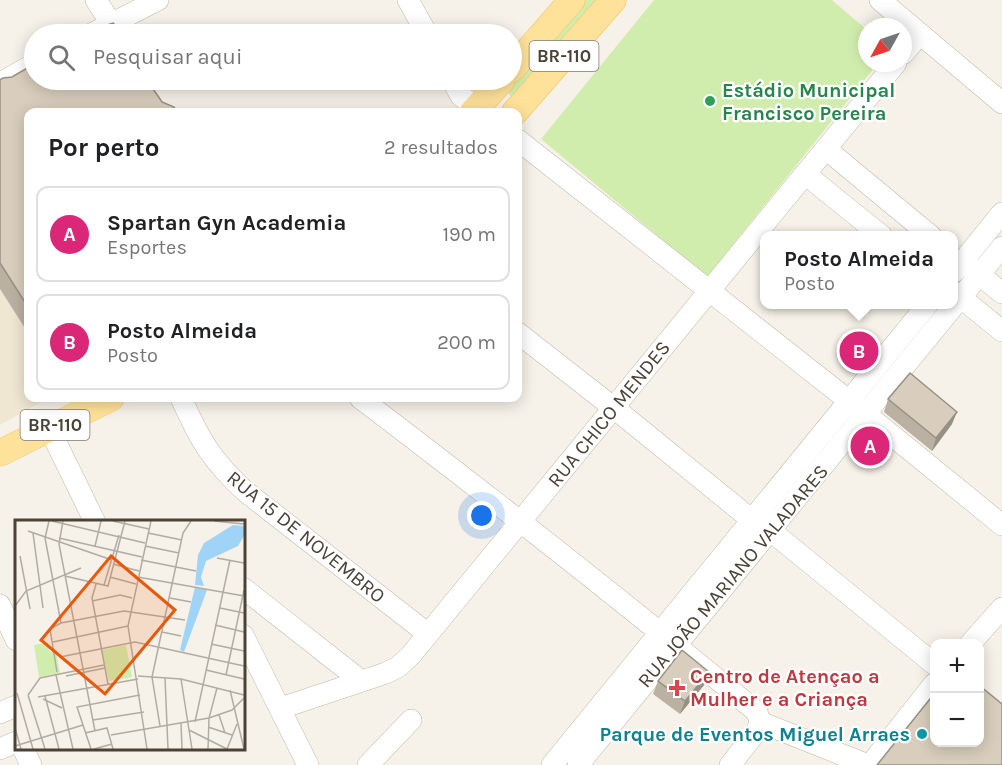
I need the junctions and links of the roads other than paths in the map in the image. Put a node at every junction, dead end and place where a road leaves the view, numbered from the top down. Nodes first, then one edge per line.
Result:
1 (96, 0) edge
2 (158, 0) edge
3 (408, 0) edge
4 (572, 0) edge
5 (613, 0) edge
6 (880, 0) edge
7 (112, 24) edge
8 (122, 24) edge
9 (421, 24) edge
10 (920, 34) junction
11 (912, 43) edge
12 (522, 58) edge
13 (24, 70) edge
14 (889, 72) edge
15 (0, 83) edge
16 (457, 90) edge
17 (494, 90) edge
18 (1002, 103) edge
19 (474, 108) edge
20 (479, 108) edge
21 (518, 108) edge
22 (522, 143) edge
23 (826, 148) junction
24 (805, 174) junction
25 (1002, 213) edge
26 (876, 231) edge
27 (926, 231) edge
28 (1002, 247) edge
29 (958, 260) edge
30 (958, 263) edge
31 (979, 274) junction
32 (709, 291) junction
33 (1002, 293) edge
34 (958, 294) edge
35 (958, 296) edge
36 (924, 309) edge
37 (946, 309) edge
38 (1002, 331) edge
39 (522, 336) edge
40 (849, 401) junction
41 (103, 402) edge
42 (183, 402) edge
43 (365, 402) edge
44 (615, 408) junction
45 (867, 415) junction
46 (49, 428) junction
47 (0, 453) edge
48 (94, 520) edge
49 (752, 520) junction
50 (521, 521) junction
51 (1002, 525) edge
52 (771, 531) junction
53 (244, 589) edge
54 (0, 605) edge
55 (1002, 608) edge
56 (659, 632) junction
57 (428, 634) junction
58 (15, 638) edge
59 (244, 638) edge
60 (974, 639) edge
61 (676, 645) junction
62 (930, 661) edge
63 (360, 680) junction
64 (930, 689) edge
65 (15, 706) edge
66 (281, 708) junction
67 (0, 713) edge
68 (411, 720) dead end
69 (760, 722) junction
70 (15, 742) edge
71 (0, 749) edge
72 (24, 750) edge
73 (31, 765) edge
74 (308, 765) edge
75 (368, 765) edge
76 (552, 765) edge
77 (578, 765) edge
78 (730, 765) edge
79 (869, 765) edge

1 - 7 street
2 - 8 street
3 - 9 street
4 - 12 main road, BR-110
5 - 21 main road, BR-110
6 - 10 street
10 - 11 street
10 - 18 street
13 - 15 street
14 - 23 street, RUA CHICO MENDES
16 - 19 street
17 - 20 main road, BR-110
22 - 32 street
23 - 24 street, RUA CHICO MENDES
23 - 27 street
24 - 26 street
24 - 32 street, RUA CHICO MENDES
25 - 29 street
28 - 31 street, RUA JOÃO MARIANO VALADARES
30 - 31 street
31 - 33 street
31 - 34 street, RUA JOÃO MARIANO VALADARES
32 - 40 street
32 - 44 street, RUA CHICO MENDES
35 - 38 street
36 - 40 street, RUA JOÃO MARIANO VALADARES
37 - 45 street, RUA JOÃO MARIANO VALADARES
39 - 44 street
40 - 45 street
40 - 49 street, RUA JOÃO MARIANO VALADARES
41 - 46 main road, BR-110
42 - 57 street, RUA 15 DE NOVEMBRO
43 - 50 street
44 - 49 street
44 - 50 street, RUA CHICO MENDES
45 - 51 street
45 - 52 street, RUA JOÃO MARIANO VALADARES
46 - 47 main road, BR-110
46 - 48 street
49 - 52 street
49 - 56 street, RUA JOÃO MARIANO VALADARES
50 - 56 street
50 - 57 street, RUA CHICO MENDES
52 - 61 street, RUA JOÃO MARIANO VALADARES
52 - 62 street
53 - 63 street
54 - 58 street
55 - 60 street
56 - 61 street
56 - 76 street, RUA JOÃO MARIANO VALADARES
57 - 63 street, RUA CHICO MENDES
59 - 66 street
61 - 69 street
61 - 77 street, RUA JOÃO MARIANO VALADARES
63 - 66 street, RUA CHICO MENDES
64 - 79 street
65 - 67 street
66 - 74 street
68 - 75 street
69 - 78 street
69 - 79 street
70 - 71 street
72 - 73 street

